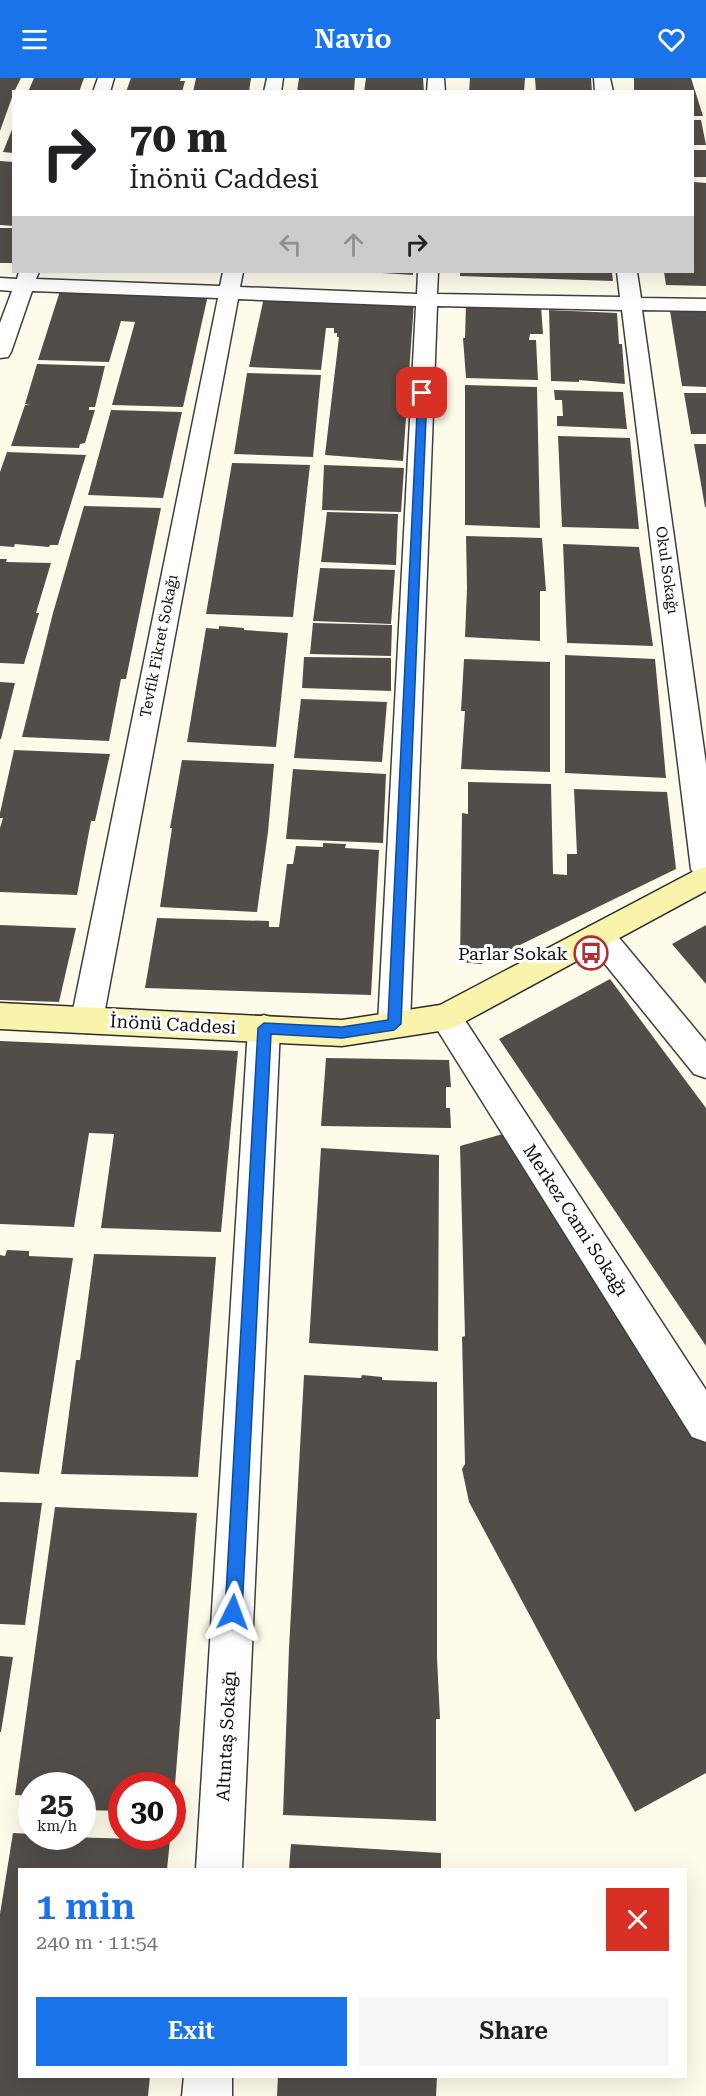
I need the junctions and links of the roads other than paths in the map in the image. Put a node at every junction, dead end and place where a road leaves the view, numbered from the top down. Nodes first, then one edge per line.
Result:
1 (428, 273) edge
2 (627, 273) edge
3 (26, 278) edge
4 (230, 282) edge
5 (0, 284) edge
6 (426, 300) junction
7 (631, 303) junction
8 (706, 305) edge
9 (0, 352) edge
10 (706, 869) edge
11 (706, 878) edge
12 (599, 935) junction
13 (0, 1016) edge
14 (446, 1017) junction
15 (87, 1020) junction
16 (394, 1024) junction
17 (264, 1028) junction
18 (706, 1065) edge
19 (706, 1424) edge
20 (219, 1868) edge
21 (208, 2078) edge
22 (207, 2096) edge

1 - 6 street
2 - 7 street, Okul Sokağı
3 - 4 street
3 - 5 street
3 - 9 street
4 - 6 street
4 - 15 street, Tevfik Fikret Sokağı
6 - 7 street
6 - 16 street
7 - 8 street
7 - 10 street, Okul Sokağı
11 - 12 street, İnönü Caddesi
12 - 14 street, İnönü Caddesi
12 - 18 street
13 - 15 street, İnönü Caddesi
14 - 16 street, İnönü Caddesi
14 - 19 street, Merkez Cami Sokağı
15 - 17 street, İnönü Caddesi
16 - 17 street, İnönü Caddesi
17 - 20 street, Altıntaş Sokağı
21 - 22 street

